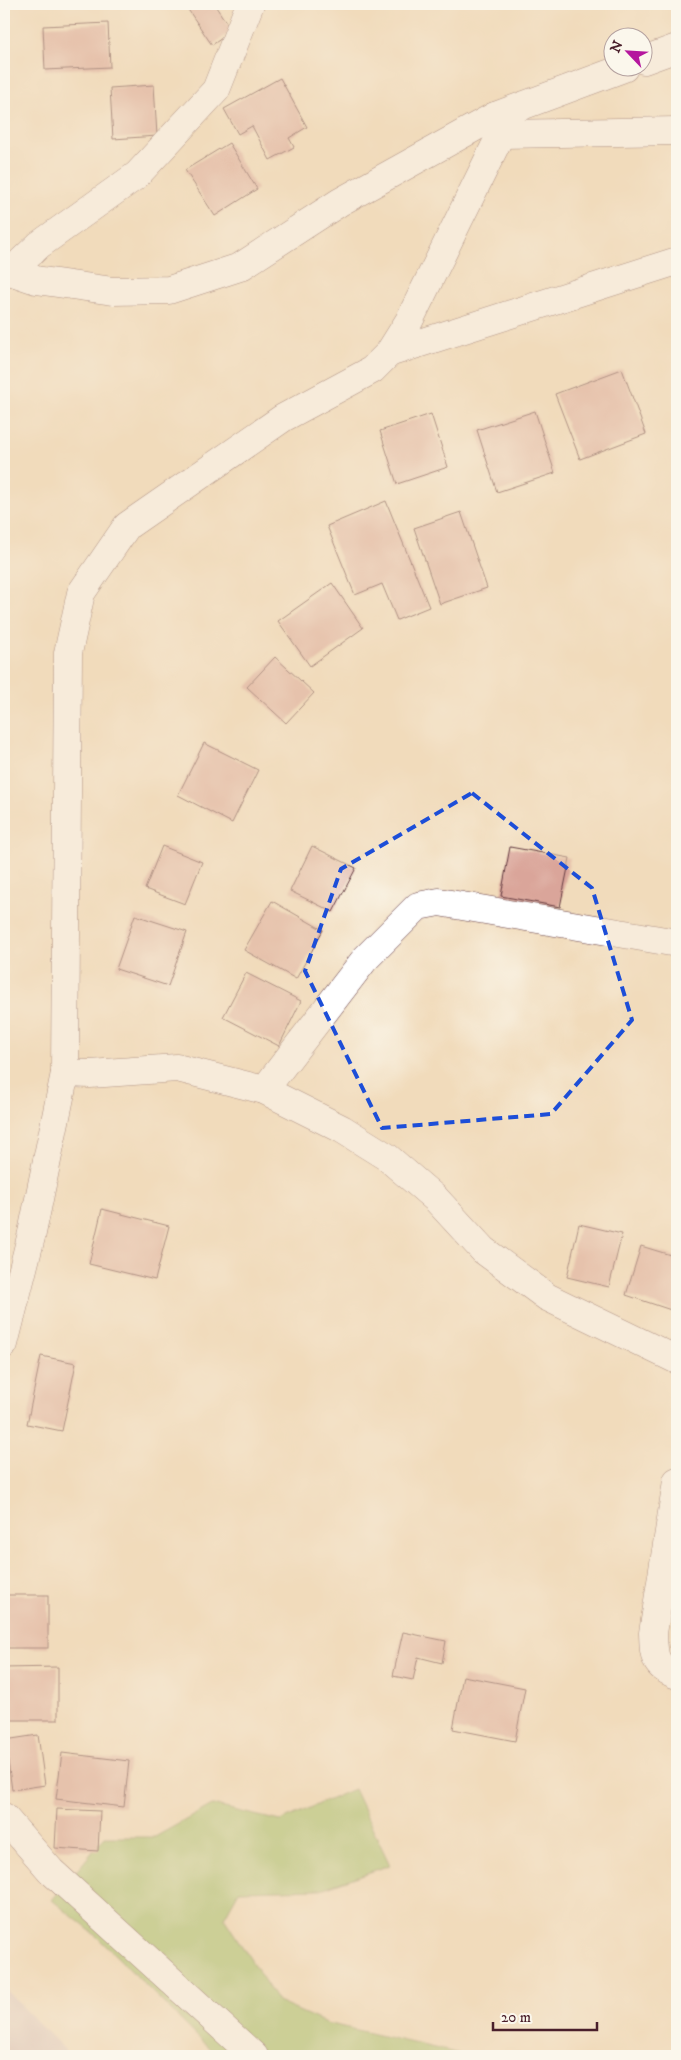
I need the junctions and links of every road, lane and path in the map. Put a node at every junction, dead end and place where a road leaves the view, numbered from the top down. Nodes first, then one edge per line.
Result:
1 (250, 4) edge
2 (677, 48) edge
3 (654, 56) edge
4 (604, 77) edge
5 (498, 125) junction
6 (677, 131) edge
7 (677, 260) edge
8 (10, 271) edge
9 (389, 353) junction
10 (677, 944) edge
11 (65, 1073) junction
12 (264, 1090) junction
13 (4, 1344) edge
14 (677, 1360) edge
15 (677, 1481) edge
16 (677, 1675) edge
17 (4, 1817) edge
18 (254, 2056) edge

1 - 8 street
2 - 3 street
4 - 5 street
5 - 6 street
5 - 8 street
5 - 9 street
7 - 9 street
9 - 11 street
10 - 12 street
11 - 12 street
11 - 13 street
12 - 14 street
15 - 16 street
17 - 18 street

